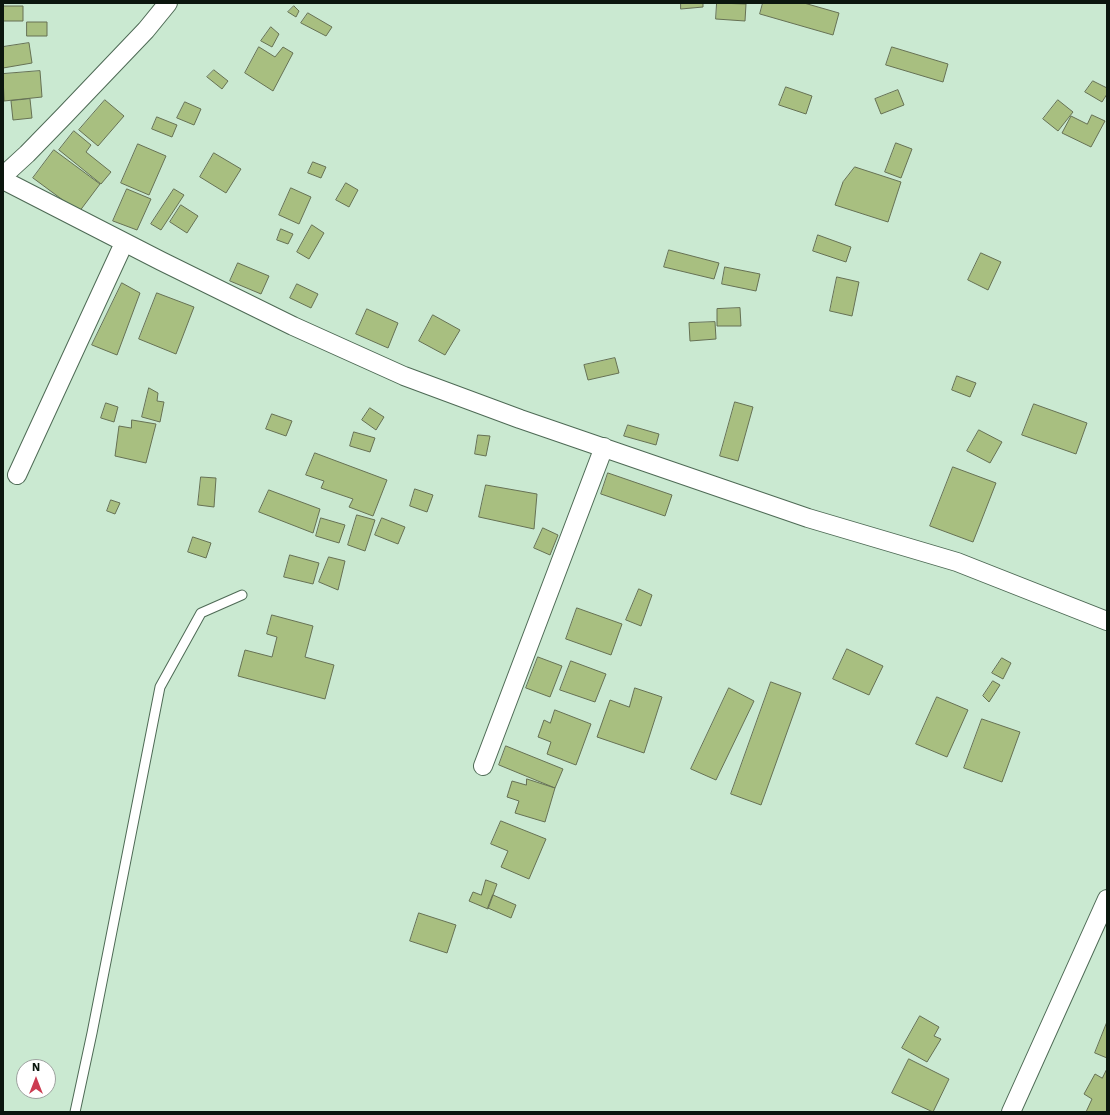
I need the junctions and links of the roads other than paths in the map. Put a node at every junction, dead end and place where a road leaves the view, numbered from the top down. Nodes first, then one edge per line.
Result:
1 (168, 3) edge
2 (3, 176) edge
3 (3, 180) edge
4 (124, 242) junction
5 (604, 447) junction
6 (17, 475) dead end
7 (242, 595) dead end
8 (1107, 621) edge
9 (483, 766) dead end
10 (1107, 899) edge
11 (75, 1112) edge
12 (1010, 1112) edge

1 - 2 street
3 - 4 street
4 - 5 street
4 - 6 street
5 - 8 street
5 - 9 street
7 - 11 lane
10 - 12 street

